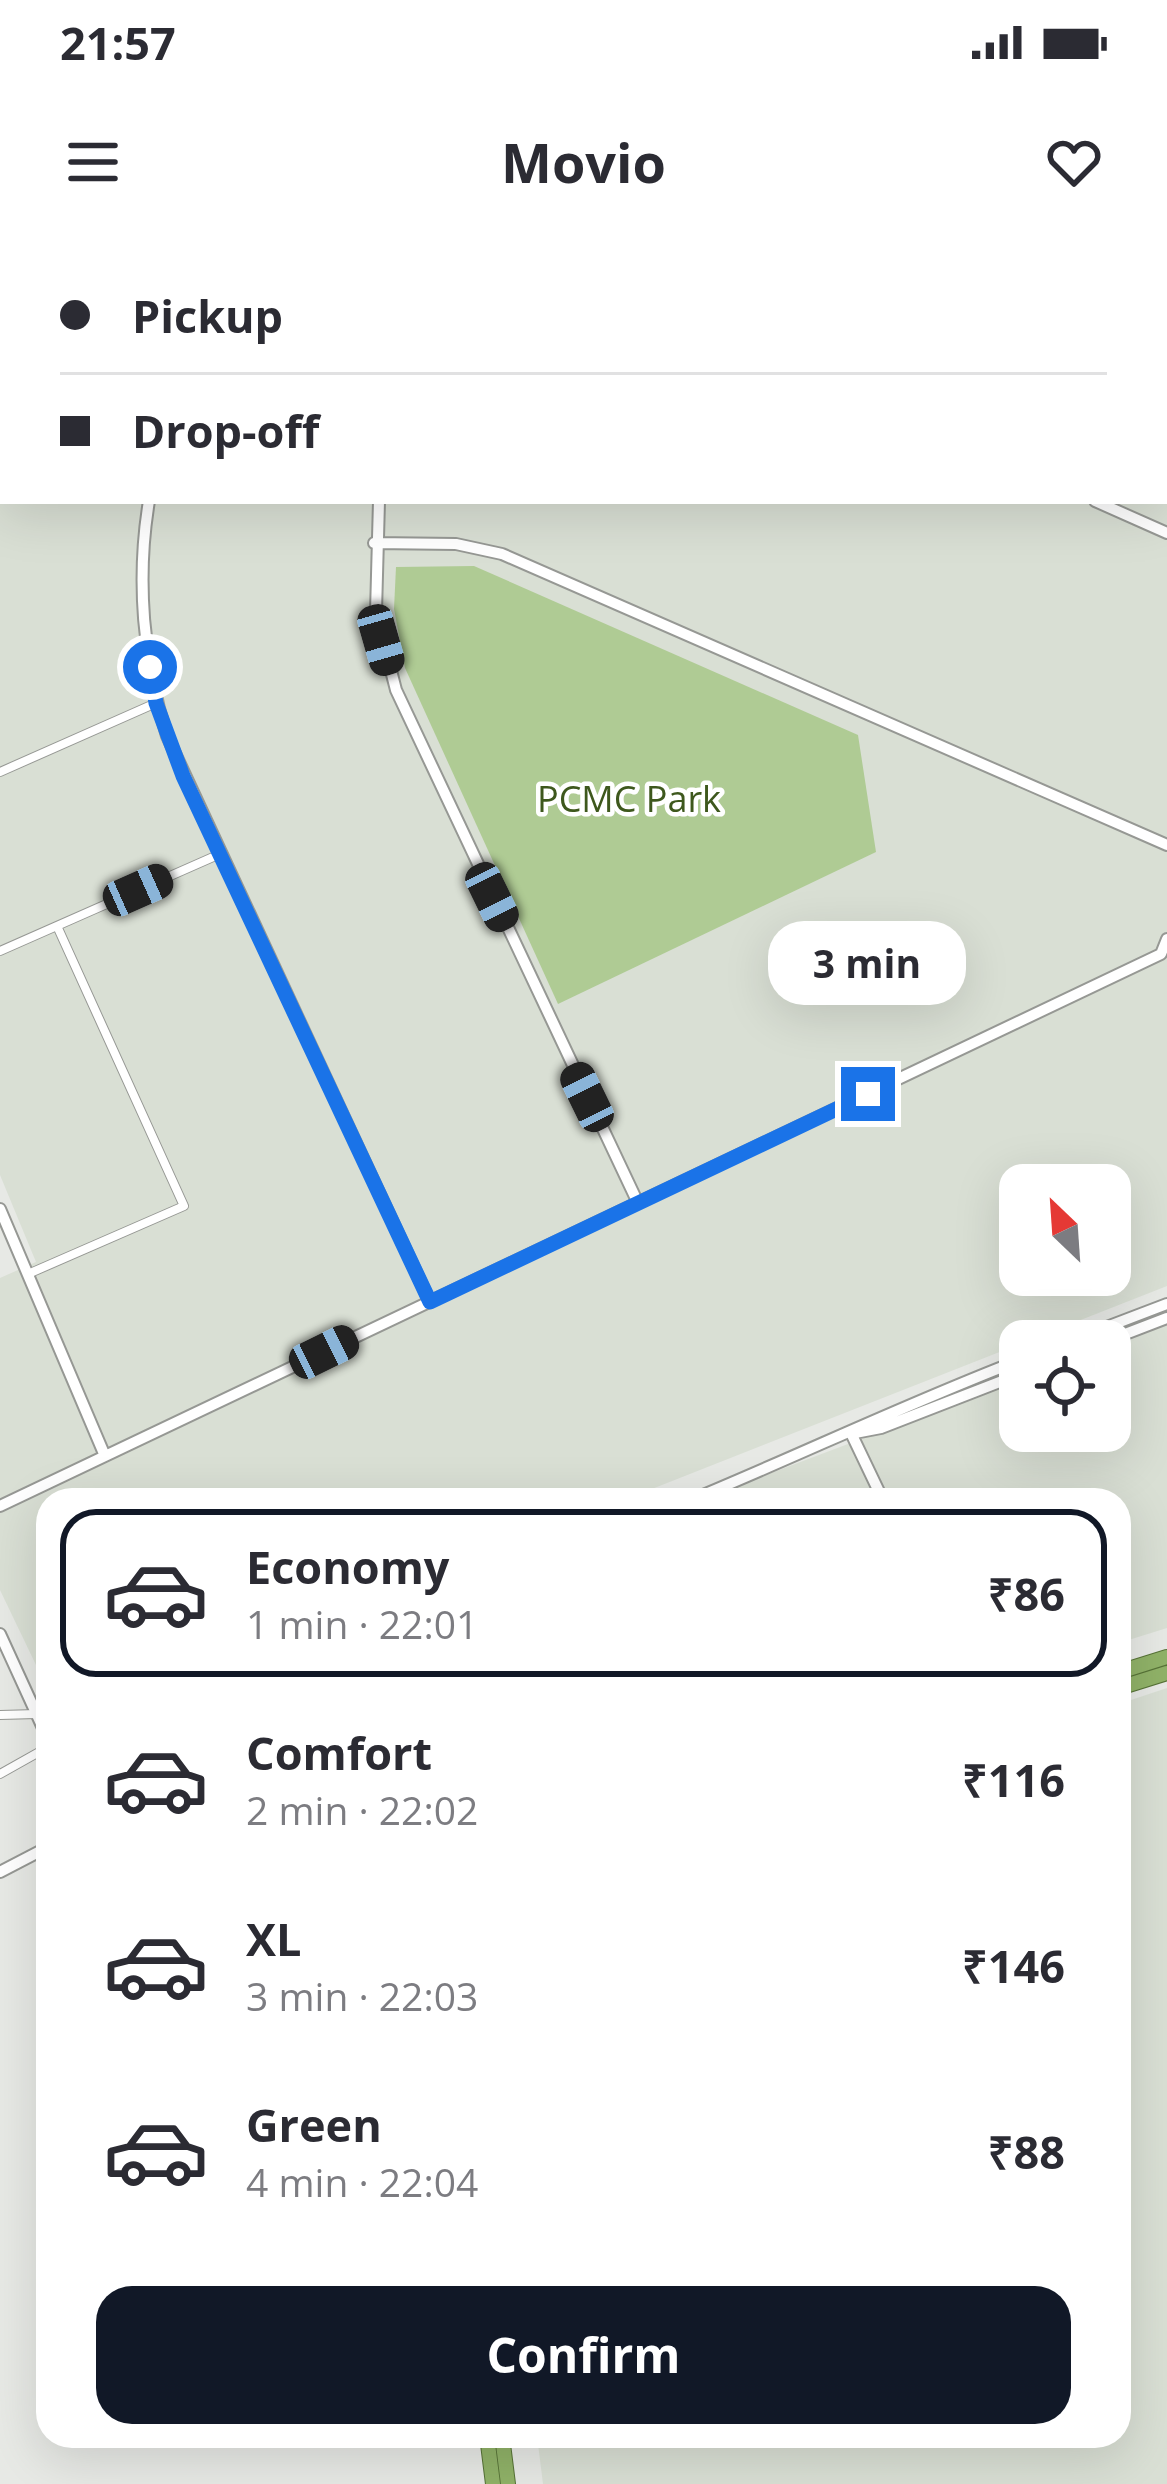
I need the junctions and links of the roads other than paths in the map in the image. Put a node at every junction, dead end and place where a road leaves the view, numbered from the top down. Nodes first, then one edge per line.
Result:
1 (149, 504) edge
2 (379, 504) edge
3 (1102, 504) edge
4 (1167, 533) edge
5 (374, 544) junction
6 (156, 703) junction
7 (0, 772) edge
8 (1167, 845) edge
9 (220, 854) junction
10 (57, 926) junction
11 (1167, 939) edge
12 (0, 951) edge
13 (638, 1203) junction
14 (0, 1209) edge
15 (28, 1274) junction
16 (430, 1302) junction
17 (1167, 1304) edge
18 (1167, 1318) edge
19 (1125, 1320) edge
20 (1131, 1332) edge
21 (999, 1368) edge
22 (999, 1382) edge
23 (851, 1433) junction
24 (105, 1456) junction
25 (38, 1488) edge
26 (720, 1488) edge
27 (877, 1488) edge
28 (36, 1489) edge
29 (0, 1506) edge
30 (0, 1634) edge
31 (1167, 1657) edge
32 (1131, 1668) edge
33 (1167, 1672) edge
34 (1131, 1684) edge
35 (36, 1712) edge
36 (36, 1714) edge
37 (0, 1715) edge
38 (36, 1751) edge
39 (0, 1774) edge
40 (36, 1852) edge
41 (0, 1872) edge
42 (488, 2448) edge
43 (504, 2448) edge
44 (493, 2484) edge
45 (508, 2484) edge

1 - 6 street
2 - 5 street
3 - 4 street
5 - 8 street
5 - 13 street
6 - 7 street
6 - 9 street
9 - 10 street
9 - 16 street
10 - 12 street
10 - 15 street
11 - 13 street
13 - 16 street
14 - 15 street
15 - 24 street
16 - 24 street
17 - 19 street
18 - 20 street
21 - 23 street
22 - 23 street
23 - 26 street
23 - 27 street
24 - 25 street
28 - 29 street
30 - 35 street
31 - 32 highway
33 - 34 highway
36 - 37 street
38 - 39 street
40 - 41 street
42 - 44 highway
43 - 45 highway

